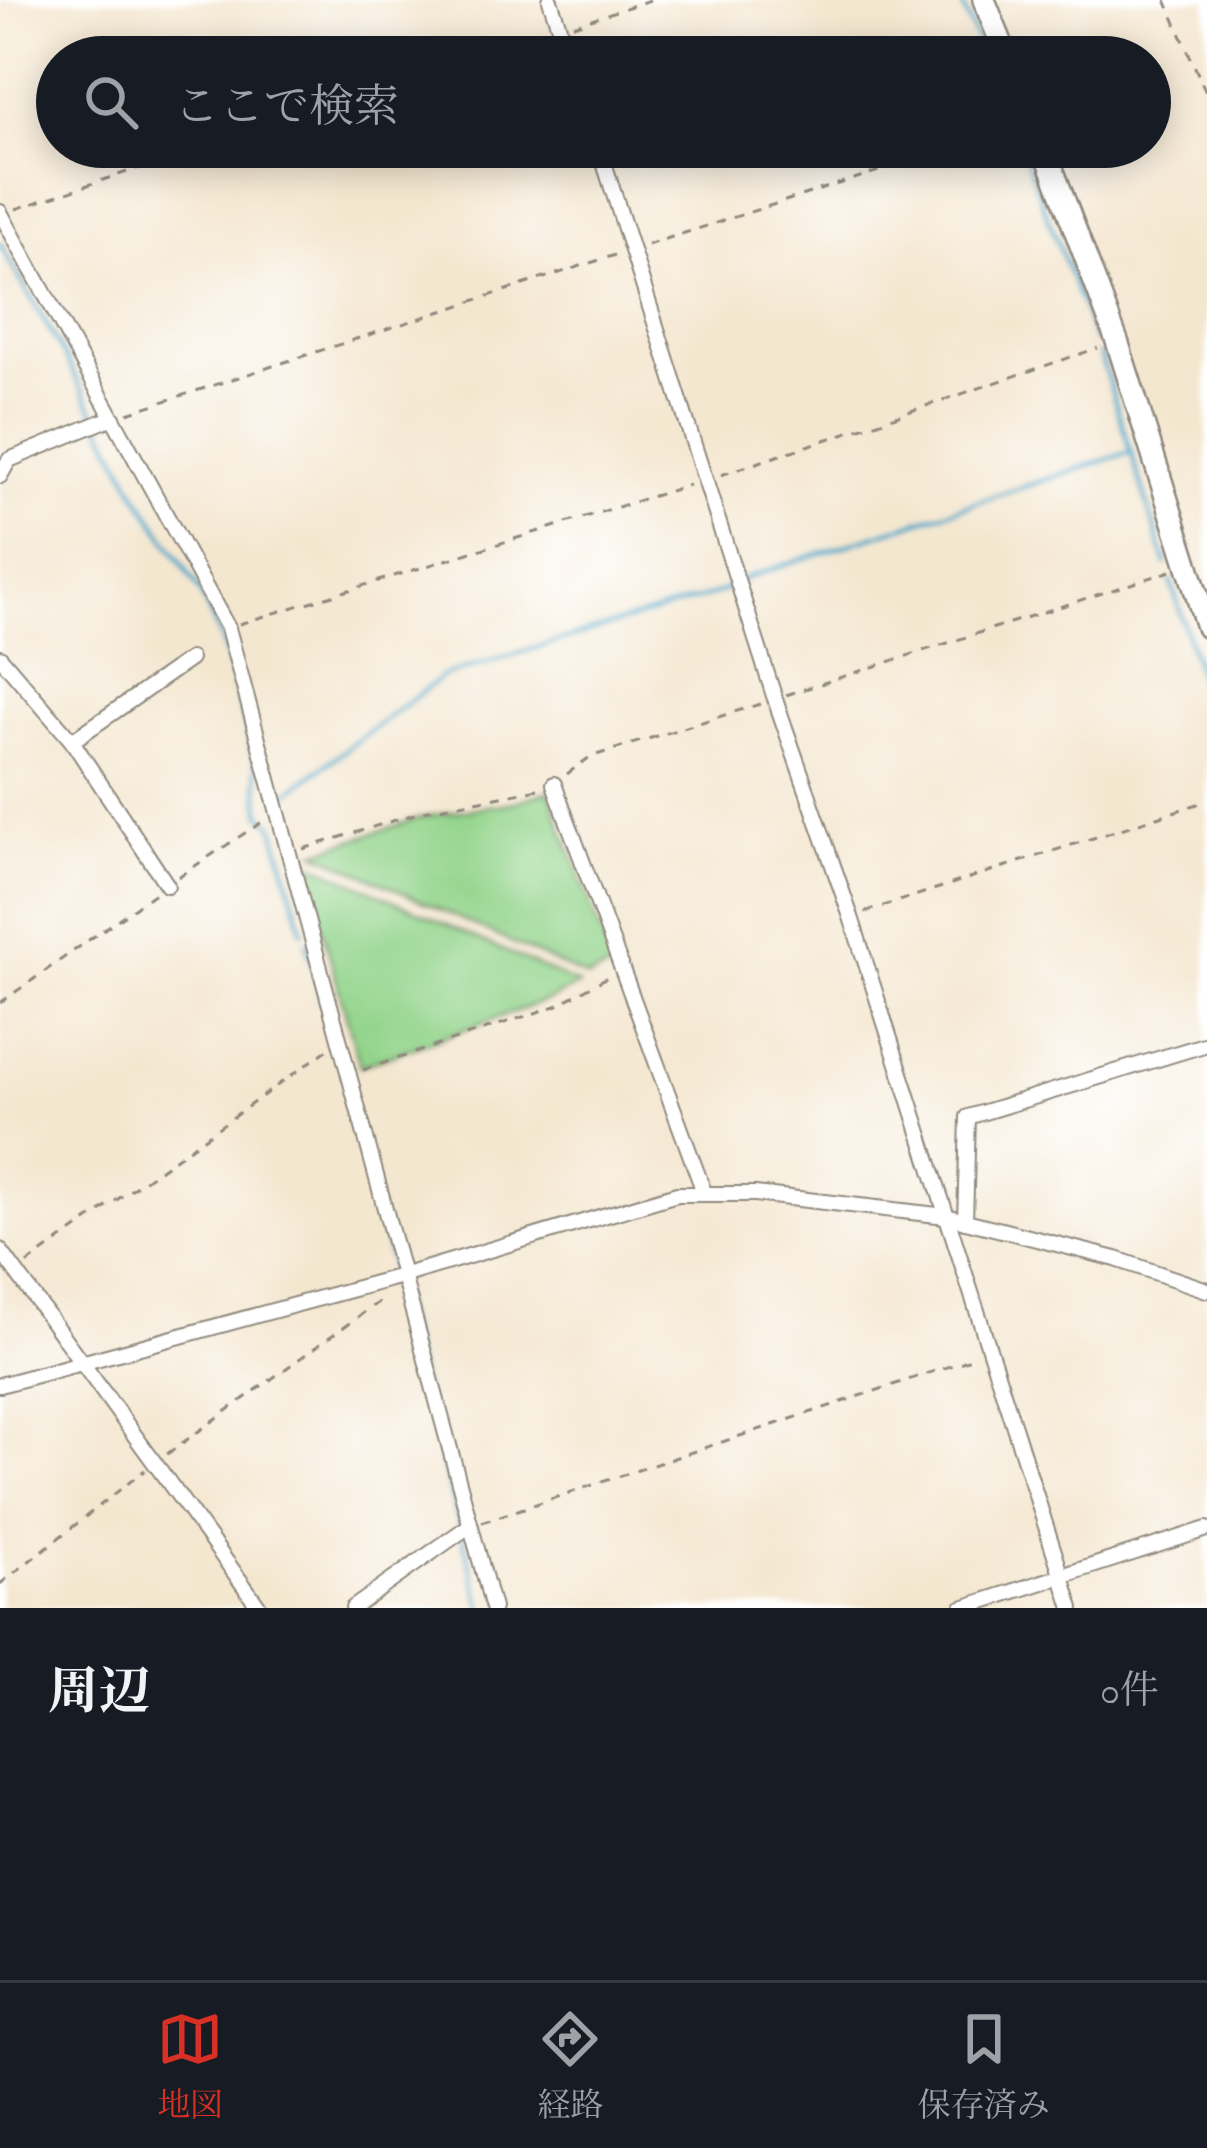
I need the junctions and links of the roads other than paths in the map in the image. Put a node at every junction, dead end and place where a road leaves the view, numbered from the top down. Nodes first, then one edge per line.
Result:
1 (550, 0) edge
2 (984, 0) edge
3 (561, 36) edge
4 (999, 36) edge
5 (606, 168) edge
6 (1052, 168) edge
7 (0, 213) edge
8 (111, 418) junction
9 (0, 476) edge
10 (1207, 627) edge
11 (0, 657) edge
12 (190, 659) dead end
13 (72, 741) junction
14 (554, 784) road end
15 (167, 885) road end
16 (1207, 1044) edge
17 (704, 1192) junction
18 (946, 1216) junction
19 (964, 1220) junction
20 (0, 1250) edge
21 (404, 1275) junction
22 (1207, 1290) edge
23 (80, 1362) junction
24 (0, 1385) edge
25 (469, 1526) junction
26 (1207, 1529) edge
27 (1062, 1576) junction
28 (260, 1608) edge
29 (352, 1608) edge
30 (493, 1608) edge
31 (962, 1608) edge
32 (1072, 1608) edge

1 - 3 street
2 - 4 main road
5 - 18 street
6 - 10 main road
7 - 8 street
8 - 9 street
8 - 21 street
11 - 13 street
12 - 13 street
13 - 15 street
14 - 17 street
16 - 19 street
17 - 18 street
17 - 21 street
18 - 19 street
18 - 27 street
19 - 22 street
20 - 23 street
21 - 23 street
21 - 25 street
23 - 24 street
23 - 28 street
25 - 29 street
25 - 30 street
26 - 27 street
27 - 31 street
27 - 32 street

